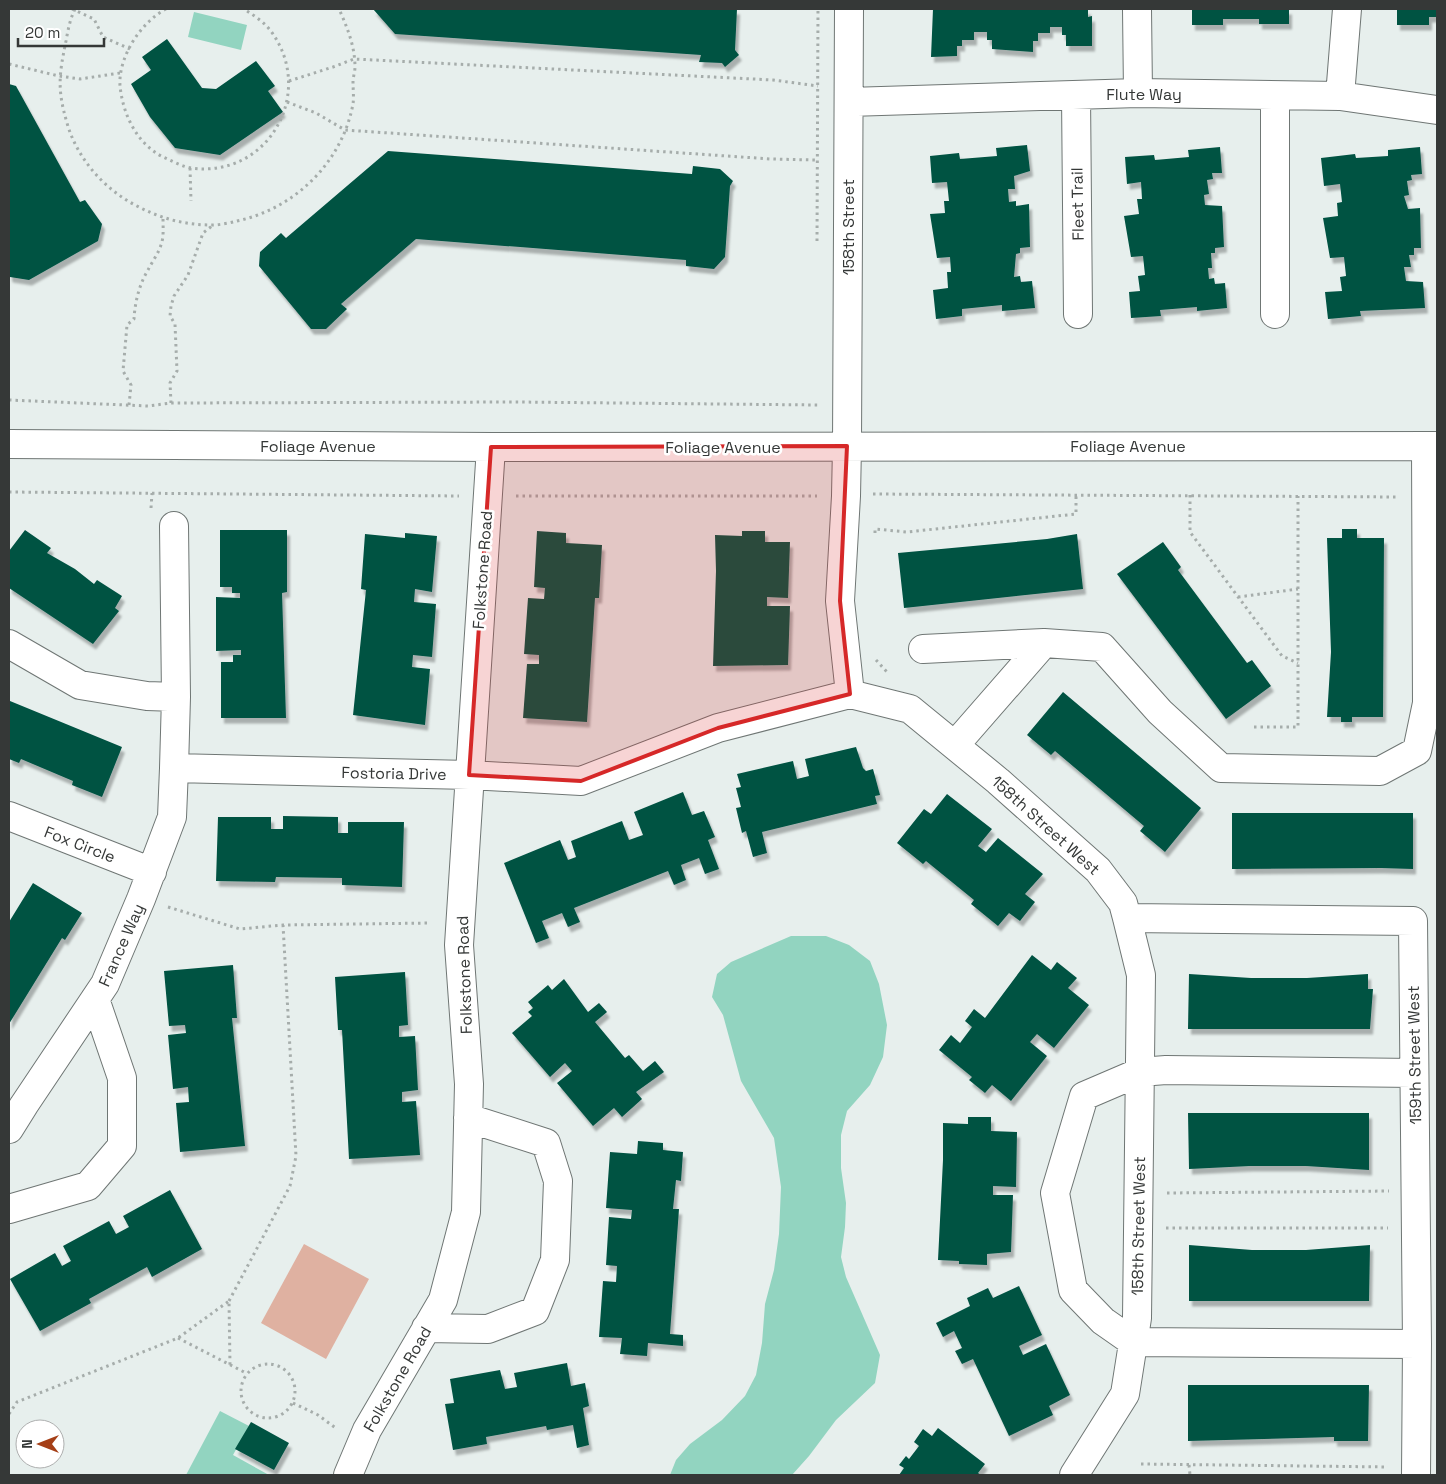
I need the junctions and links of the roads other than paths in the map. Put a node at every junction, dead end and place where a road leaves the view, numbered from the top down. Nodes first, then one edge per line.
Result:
1 (848, 9) edge
2 (1137, 9) edge
3 (1347, 9) edge
4 (1138, 93) junction
5 (1076, 94) junction
6 (1275, 96) junction
7 (1340, 96) junction
8 (849, 102) junction
9 (1437, 110) edge
10 (1078, 314) dead end
11 (1275, 314) dead end
12 (9, 444) edge
13 (847, 446) junction
14 (1432, 446) edge
15 (491, 448) junction
16 (174, 526) dead end
17 (1044, 643) junction
18 (9, 644) edge
19 (923, 649) dead end
20 (850, 694) junction
21 (176, 697) junction
22 (954, 745) junction
23 (174, 768) junction
24 (469, 775) junction
25 (9, 816) edge
26 (152, 872) junction
27 (1127, 918) junction
28 (95, 999) junction
29 (1140, 1072) junction
30 (1414, 1073) junction
31 (468, 1118) junction
32 (9, 1130) edge
33 (9, 1209) edge
34 (426, 1328) junction
35 (1133, 1342) junction
36 (1417, 1344) junction
37 (1404, 1471) edge
38 (348, 1475) edge
39 (1074, 1475) edge

1 - 8 street, 158th Street
2 - 4 street
3 - 7 street
4 - 5 street, Flute Way
4 - 6 street, Flute Way
5 - 8 street, Flute Way
5 - 10 street, Fleet Trail
6 - 7 street, Flute Way
6 - 11 street
7 - 9 street, Flute Way
8 - 13 street, 158th Street
12 - 15 street, Foliage Avenue
13 - 14 street, Foliage Avenue
13 - 15 street, Foliage Avenue
13 - 20 street
14 - 17 street
15 - 24 street, Folkstone Road
16 - 21 street
17 - 19 street
17 - 22 street
18 - 21 street
20 - 22 street, 158th Street West
20 - 24 street, Fostoria Drive
21 - 23 street
22 - 27 street, 158th Street West
23 - 24 street, Fostoria Drive
23 - 26 street, France Way
24 - 31 street, Folkstone Road
25 - 26 street, Fox Circle
26 - 28 street, France Way
27 - 29 street, 158th Street West
27 - 30 street, 159th Street West
28 - 32 street, France Way
28 - 33 street
29 - 30 street
29 - 35 street, 158th Street West
29 - 35 street
30 - 36 street, 159th Street West
31 - 34 street, Folkstone Road
31 - 34 street
34 - 38 street, Folkstone Road
35 - 36 street
35 - 39 street, 158th Street West
36 - 37 street, 159th Street West

